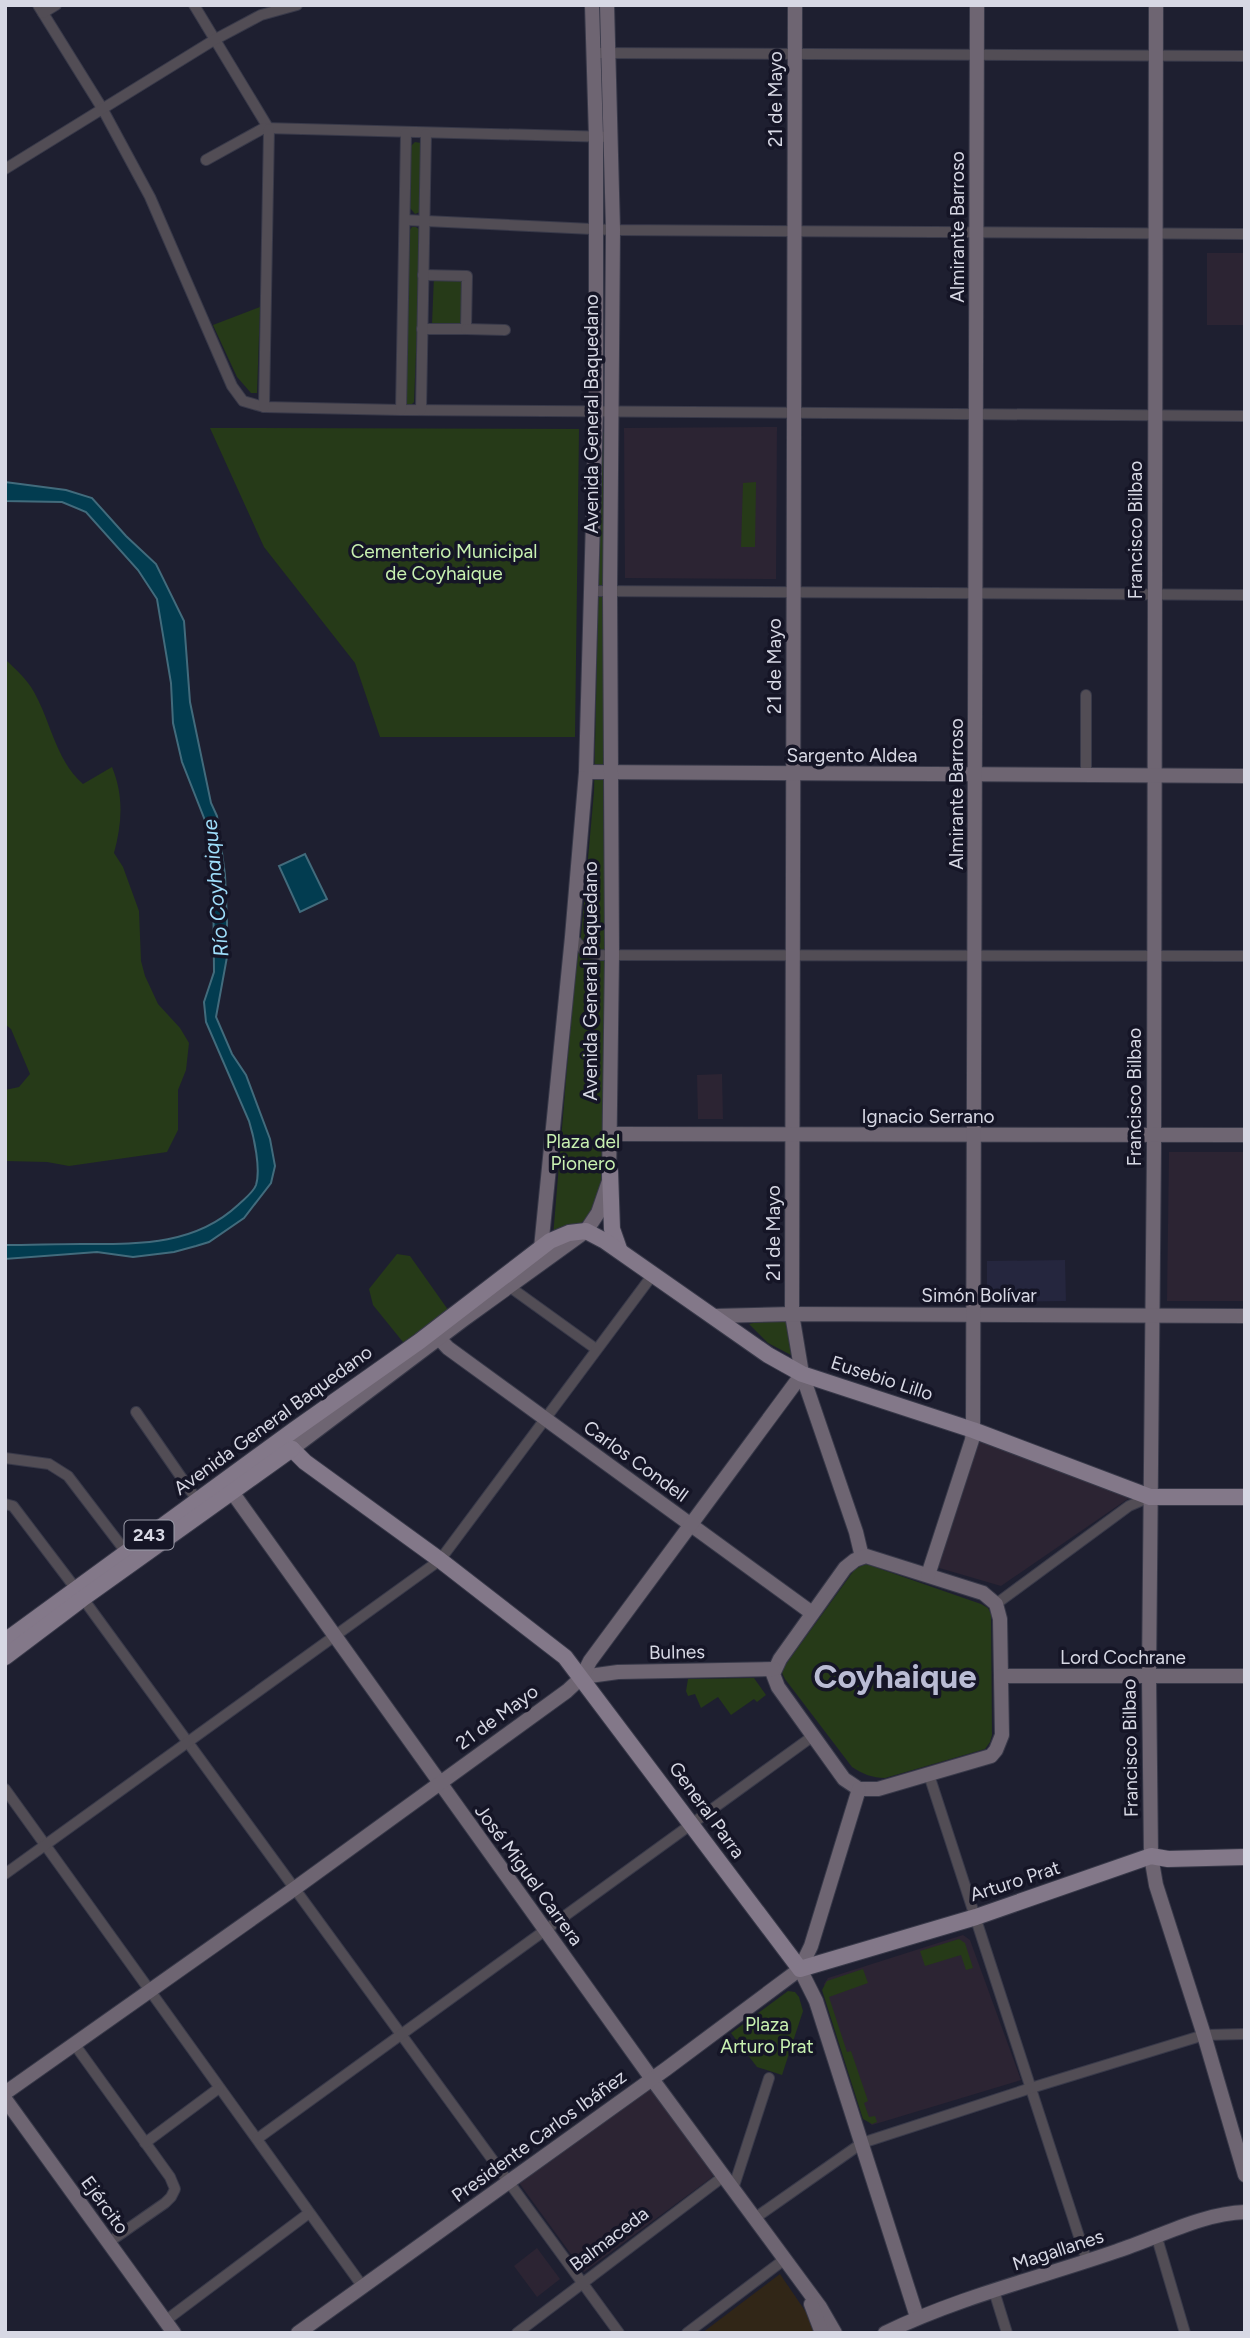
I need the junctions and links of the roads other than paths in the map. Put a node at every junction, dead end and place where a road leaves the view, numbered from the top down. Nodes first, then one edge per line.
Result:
1 (56, 5) edge
2 (194, 5) edge
3 (297, 5) edge
4 (592, 5) edge
5 (607, 5) edge
6 (795, 5) edge
7 (977, 5) edge
8 (1156, 5) edge
9 (40, 9) edge
10 (214, 40) junction
11 (593, 53) junction
12 (609, 53) junction
13 (795, 54) junction
14 (977, 55) junction
15 (1156, 56) junction
16 (1245, 56) edge
17 (102, 108) junction
18 (269, 130) junction
19 (406, 133) junction
20 (426, 134) junction
21 (596, 137) junction
22 (611, 137) junction
23 (206, 160) dead end
24 (5, 169) edge
25 (405, 220) junction
26 (424, 221) junction
27 (597, 229) junction
28 (613, 230) junction
29 (794, 231) junction
30 (976, 232) junction
31 (1156, 233) junction
32 (1245, 234) edge
33 (423, 275) junction
34 (422, 329) junction
35 (466, 329) junction
36 (505, 330) dead end
37 (264, 407) junction
38 (401, 410) junction
39 (421, 410) junction
40 (596, 411) junction
41 (612, 412) junction
42 (794, 414) junction
43 (976, 415) junction
44 (1155, 415) junction
45 (1245, 416) edge
46 (592, 591) junction
47 (610, 591) junction
48 (793, 592) junction
49 (975, 593) junction
50 (1154, 594) junction
51 (1245, 595) edge
52 (1086, 695) dead end
53 (586, 772) junction
54 (611, 772) junction
55 (792, 774) junction
56 (975, 775) junction
57 (1086, 775) junction
58 (1154, 775) junction
59 (1245, 776) edge
60 (572, 937) junction
61 (612, 954) junction
62 (792, 955) junction
63 (974, 956) junction
64 (1245, 956) edge
65 (1153, 957) junction
66 (611, 1134) junction
67 (792, 1135) junction
68 (974, 1135) junction
69 (1153, 1135) junction
70 (1245, 1135) edge
71 (610, 1171) junction
72 (586, 1231) junction
73 (541, 1248) junction
74 (619, 1249) junction
75 (654, 1273) junction
76 (510, 1287) junction
77 (792, 1314) junction
78 (973, 1314) junction
79 (714, 1315) junction
80 (1152, 1315) junction
81 (1245, 1316) edge
82 (436, 1335) junction
83 (596, 1349) junction
84 (802, 1374) junction
85 (136, 1412) dead end
86 (546, 1420) junction
87 (294, 1430) junction
88 (973, 1430) junction
89 (292, 1449) junction
90 (5, 1458) edge
91 (228, 1487) junction
92 (1150, 1497) junction
93 (1245, 1497) edge
94 (197, 1500) junction
95 (5, 1504) edge
96 (691, 1525) junction
97 (126, 1552) junction
98 (862, 1557) junction
99 (440, 1560) junction
100 (928, 1575) junction
101 (79, 1594) junction
102 (996, 1604) junction
103 (812, 1614) junction
104 (334, 1636) junction
105 (5, 1641) edge
106 (603, 1644) junction
107 (5, 1657) edge
108 (774, 1669) junction
109 (618, 1672) junction
110 (1001, 1676) junction
111 (1149, 1676) junction
112 (1245, 1676) edge
113 (582, 1677) junction
114 (813, 1736) junction
115 (188, 1743) junction
116 (929, 1775) junction
117 (439, 1782) junction
118 (859, 1789) junction
119 (5, 1790) edge
120 (692, 1825) junction
121 (45, 1845) junction
122 (1151, 1856) junction
123 (1245, 1857) edge
124 (5, 1874) edge
125 (294, 1889) junction
126 (976, 1917) junction
127 (546, 1931) junction
128 (800, 1969) junction
129 (150, 1991) junction
130 (1245, 2034) edge
131 (401, 2035) junction
132 (1204, 2035) junction
133 (75, 2045) junction
134 (769, 2078) dead end
135 (652, 2079) junction
136 (219, 2088) junction
137 (1031, 2088) junction
138 (5, 2093) edge
139 (5, 2099) edge
140 (257, 2140) junction
141 (145, 2143) junction
142 (862, 2143) junction
143 (1245, 2175) edge
144 (724, 2176) junction
145 (508, 2182) junction
146 (733, 2189) junction
147 (1245, 2212) edge
148 (309, 2213) junction
149 (755, 2218) junction
150 (1157, 2238) junction
151 (108, 2242) junction
152 (785, 2259) junction
153 (1087, 2261) junction
154 (582, 2283) junction
155 (363, 2287) junction
156 (806, 2289) junction
157 (994, 2291) junction
158 (917, 2317) junction
159 (169, 2327) edge
160 (300, 2332) edge
161 (517, 2333) edge
162 (619, 2333) edge
163 (687, 2333) edge
164 (822, 2333) edge
165 (835, 2333) edge
166 (885, 2333) edge
167 (1007, 2333) edge
168 (1185, 2333) edge

1 - 9 street
2 - 10 street
3 - 10 street
4 - 11 street, Avenida General Baquedano
5 - 12 street, Avenida General Baquedano / 243
6 - 13 street, 21 de Mayo
7 - 14 street, Almirante Barroso
8 - 15 street, Francisco Bilbao
9 - 17 street
10 - 17 street
10 - 18 street
11 - 12 street
11 - 21 street, Avenida General Baquedano
12 - 13 street
12 - 22 street, Avenida General Baquedano / 243
13 - 14 street
13 - 29 street, 21 de Mayo
14 - 15 street
14 - 30 street, Almirante Barroso
15 - 16 street
15 - 31 street, Francisco Bilbao
17 - 24 street
17 - 37 street
18 - 19 street
18 - 23 street
18 - 37 street
19 - 20 street
19 - 25 street
20 - 21 street
20 - 26 street
21 - 22 street
21 - 27 street, Avenida General Baquedano
22 - 28 street, Avenida General Baquedano / 243
25 - 26 street
25 - 38 street
26 - 27 street
26 - 33 street
27 - 28 street
27 - 40 street, Avenida General Baquedano
28 - 29 street
28 - 41 street, Avenida General Baquedano / 243
29 - 30 street
29 - 42 street, 21 de Mayo
30 - 31 street
30 - 43 street, Almirante Barroso
31 - 32 street
31 - 44 street, Francisco Bilbao
33 - 34 street
33 - 35 street
34 - 35 street
34 - 39 street
35 - 36 street
37 - 38 street
38 - 39 street
39 - 40 street
40 - 41 street
40 - 46 street, Avenida General Baquedano
41 - 42 street
41 - 47 street, Avenida General Baquedano / 243
42 - 43 street
42 - 48 street, 21 de Mayo
43 - 44 street
43 - 49 street, Almirante Barroso
44 - 45 street
44 - 50 street, Francisco Bilbao
46 - 47 street
46 - 53 street, Avenida General Baquedano
47 - 48 street
47 - 54 street, Avenida General Baquedano / 243
48 - 49 street
48 - 55 street, 21 de Mayo
49 - 50 street
49 - 56 street, Almirante Barroso
50 - 51 street
50 - 58 street, Francisco Bilbao
52 - 57 street
53 - 54 street, Sargento Aldea
53 - 60 street, Avenida General Baquedano
54 - 55 street, Sargento Aldea
54 - 61 street, Avenida General Baquedano / 243
55 - 56 street, Sargento Aldea
55 - 62 street, 21 de Mayo
56 - 57 street, Sargento Aldea
56 - 63 street, Almirante Barroso
57 - 58 street, Sargento Aldea
58 - 59 street, Sargento Aldea
58 - 65 street, Francisco Bilbao
60 - 61 street
60 - 73 street, Avenida General Baquedano
61 - 62 street
61 - 66 street, Avenida General Baquedano / 243
62 - 63 street
62 - 67 street, 21 de Mayo
63 - 65 street
63 - 68 street, Almirante Barroso
64 - 65 street
65 - 69 street, Francisco Bilbao
66 - 67 street, Ignacio Serrano
66 - 71 street, Avenida General Baquedano / 243
67 - 68 street, Ignacio Serrano
67 - 77 street, 21 de Mayo
68 - 69 street, Ignacio Serrano
68 - 78 street, Almirante Barroso
69 - 70 street, Ignacio Serrano
69 - 80 street, Francisco Bilbao
71 - 72 street, Avenida General Baquedano / 243
71 - 74 main road
72 - 73 main road
72 - 74 main road, Eusebio Lillo
72 - 76 street, Avenida General Baquedano / 243
73 - 82 main road, Avenida General Baquedano / 243
74 - 75 main road, Eusebio Lillo
75 - 79 main road, Eusebio Lillo
75 - 83 street
76 - 82 street, Avenida General Baquedano / 243
76 - 83 street
77 - 78 street, Simón Bolívar
77 - 79 street, Simón Bolívar
77 - 84 street, 21 de Mayo
78 - 80 street, Simón Bolívar
78 - 88 street, Almirante Barroso
79 - 84 main road, Eusebio Lillo
80 - 81 street, Simón Bolívar
80 - 92 street, Francisco Bilbao
82 - 86 street, Carlos Condell
82 - 87 main road, Avenida General Baquedano / 243
82 - 89 street, Avenida General Baquedano / 243
83 - 86 street
84 - 88 main road, Eusebio Lillo
84 - 96 street, 21 de Mayo
84 - 98 street
85 - 94 street
86 - 96 street, Carlos Condell
86 - 99 street
87 - 89 main road
87 - 91 main road, Avenida General Baquedano / 243
88 - 92 main road, Eusebio Lillo
88 - 100 street, Almirante Barroso
89 - 91 main road, Avenida General Baquedano / 243
89 - 99 main road, General Parra
90 - 97 street
91 - 94 main road, Avenida General Baquedano / 243
91 - 101 main road, Avenida General Baquedano / 243
91 - 104 street, José Miguel Carrera
92 - 93 main road, Eusebio Lillo
92 - 102 street
92 - 111 street, Francisco Bilbao
94 - 97 main road, Avenida General Baquedano / 243
95 - 101 street
96 - 103 street, Carlos Condell
96 - 106 street, 21 de Mayo
97 - 101 main road, Avenida General Baquedano / 243
98 - 100 street
98 - 103 street
99 - 104 street
99 - 113 main road, General Parra
100 - 102 street
101 - 105 main road, Avenida General Baquedano / 243
101 - 107 main road, Avenida General Baquedano / 243
101 - 115 street
102 - 110 street
103 - 108 street
104 - 115 street
104 - 117 street, José Miguel Carrera
106 - 109 street
106 - 113 street, 21 de Mayo
108 - 109 street, Bulnes
108 - 114 street
109 - 113 street, Bulnes
110 - 111 street, Lord Cochrane
110 - 116 street
111 - 112 street, Lord Cochrane
111 - 122 street, Francisco Bilbao
113 - 117 street, 21 de Mayo
113 - 120 main road, General Parra
114 - 118 street
114 - 120 street
115 - 121 street
115 - 125 street
116 - 118 street
116 - 126 street
117 - 125 street, 21 de Mayo
117 - 127 street, José Miguel Carrera
118 - 128 street
119 - 121 street
120 - 127 street
120 - 128 main road, General Parra
121 - 124 street
121 - 129 street
122 - 123 main road, Arturo Prat
122 - 126 main road, Arturo Prat
122 - 132 street, Francisco Bilbao
125 - 129 street, 21 de Mayo
125 - 131 street
126 - 128 main road, Arturo Prat
126 - 137 street
127 - 131 street
127 - 135 street, José Miguel Carrera
128 - 135 street, Presidente Carlos Ibáñez
128 - 142 street, General Parra
129 - 133 street, 21 de Mayo
129 - 136 street
130 - 132 street
131 - 140 street
131 - 145 street
132 - 137 street
132 - 143 street, Francisco Bilbao
133 - 138 street, 21 de Mayo
133 - 141 street
134 - 146 street
135 - 144 street, José Miguel Carrera
135 - 145 street, Presidente Carlos Ibáñez
136 - 140 street
136 - 141 street
137 - 142 street
137 - 153 street
139 - 151 street, Ejército
140 - 148 street
141 - 151 street
142 - 149 street
142 - 158 street, General Parra
144 - 146 street, José Miguel Carrera
144 - 154 street, Balmaceda
145 - 154 street
145 - 155 street, Presidente Carlos Ibáñez
146 - 149 street, José Miguel Carrera
147 - 150 street, Magallanes
148 - 155 street
148 - 159 street
149 - 152 street, José Miguel Carrera
150 - 153 street, Magallanes
150 - 168 street
151 - 159 street, Ejército
152 - 156 street, José Miguel Carrera
152 - 163 street
153 - 157 street, Magallanes
154 - 161 street, Balmaceda
154 - 162 street
155 - 160 street, Presidente Carlos Ibáñez
156 - 164 street, José Miguel Carrera
156 - 165 street, José Miguel Carrera
157 - 158 street, Magallanes
157 - 167 street
158 - 166 street, Magallanes

